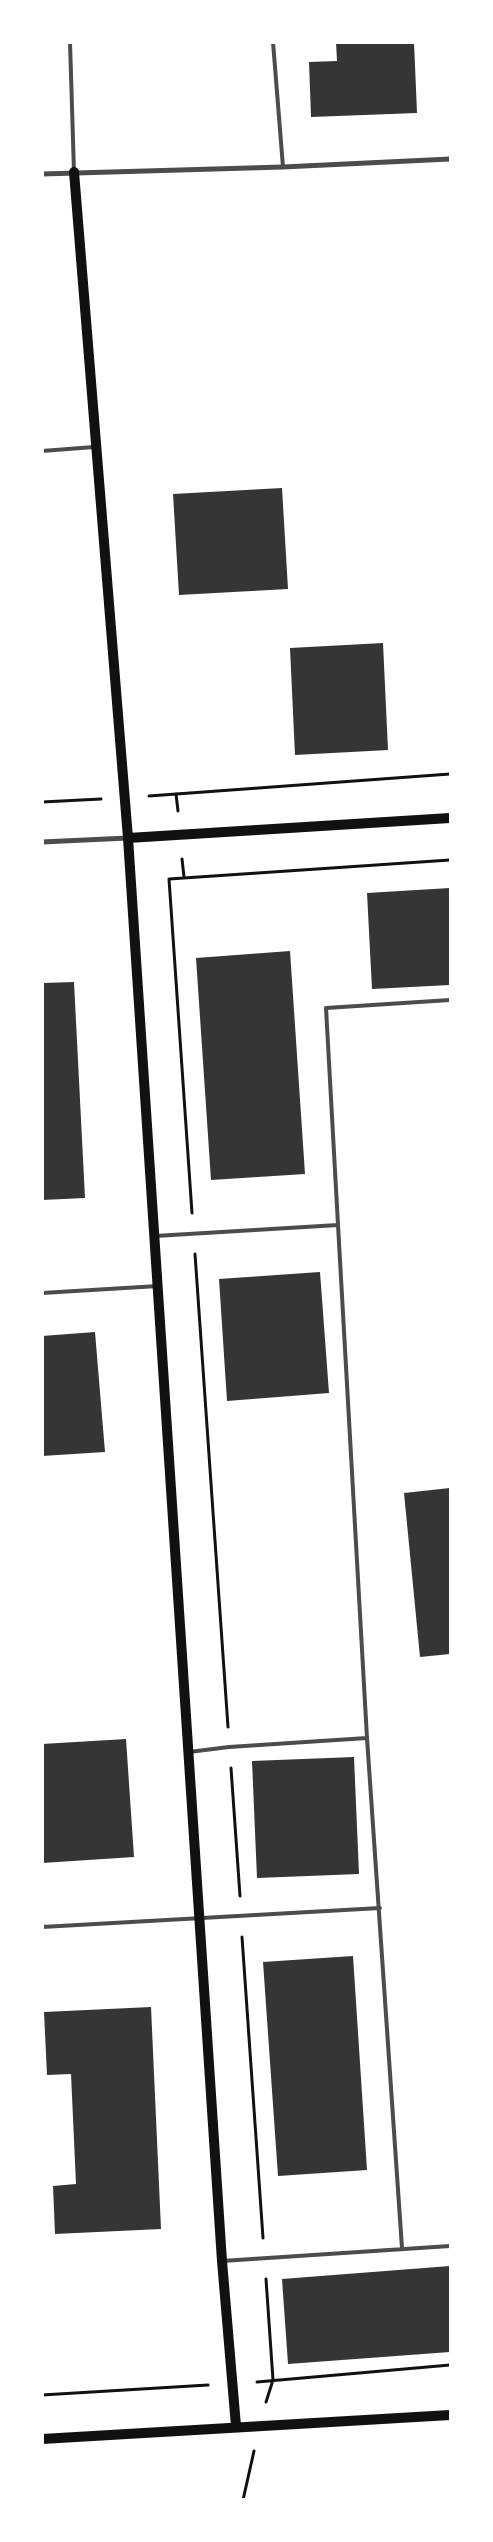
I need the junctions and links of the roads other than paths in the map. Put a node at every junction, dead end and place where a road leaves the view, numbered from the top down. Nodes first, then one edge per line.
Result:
1 (70, 42) edge
2 (273, 42) edge
3 (450, 159) edge
4 (283, 167) junction
5 (74, 172) junction
6 (42, 174) edge
7 (96, 446) junction
8 (42, 451) edge
9 (450, 818) edge
10 (128, 838) junction
11 (42, 842) edge
12 (450, 1000) edge
13 (338, 1225) junction
14 (155, 1236) junction
15 (158, 1286) junction
16 (42, 1293) edge
17 (367, 1738) junction
18 (189, 1752) junction
19 (380, 1908) junction
20 (200, 1919) junction
21 (42, 1927) edge
22 (450, 2246) edge
23 (402, 2248) junction
24 (222, 2261) junction
25 (450, 2415) edge
26 (236, 2426) junction
27 (42, 2439) edge

1 - 5 lane
2 - 4 lane
3 - 4 street
4 - 5 street
5 - 6 street
5 - 7 main road
7 - 8 lane
7 - 10 main road
9 - 10 main road
10 - 11 street
10 - 14 main road
12 - 13 lane
13 - 14 lane
13 - 17 lane
14 - 15 main road
15 - 16 lane
15 - 18 main road
17 - 18 lane
17 - 19 lane
18 - 20 main road
19 - 20 lane
19 - 23 lane
20 - 21 lane
20 - 24 main road
22 - 23 lane
23 - 24 lane
24 - 26 main road
25 - 26 main road
26 - 27 main road

